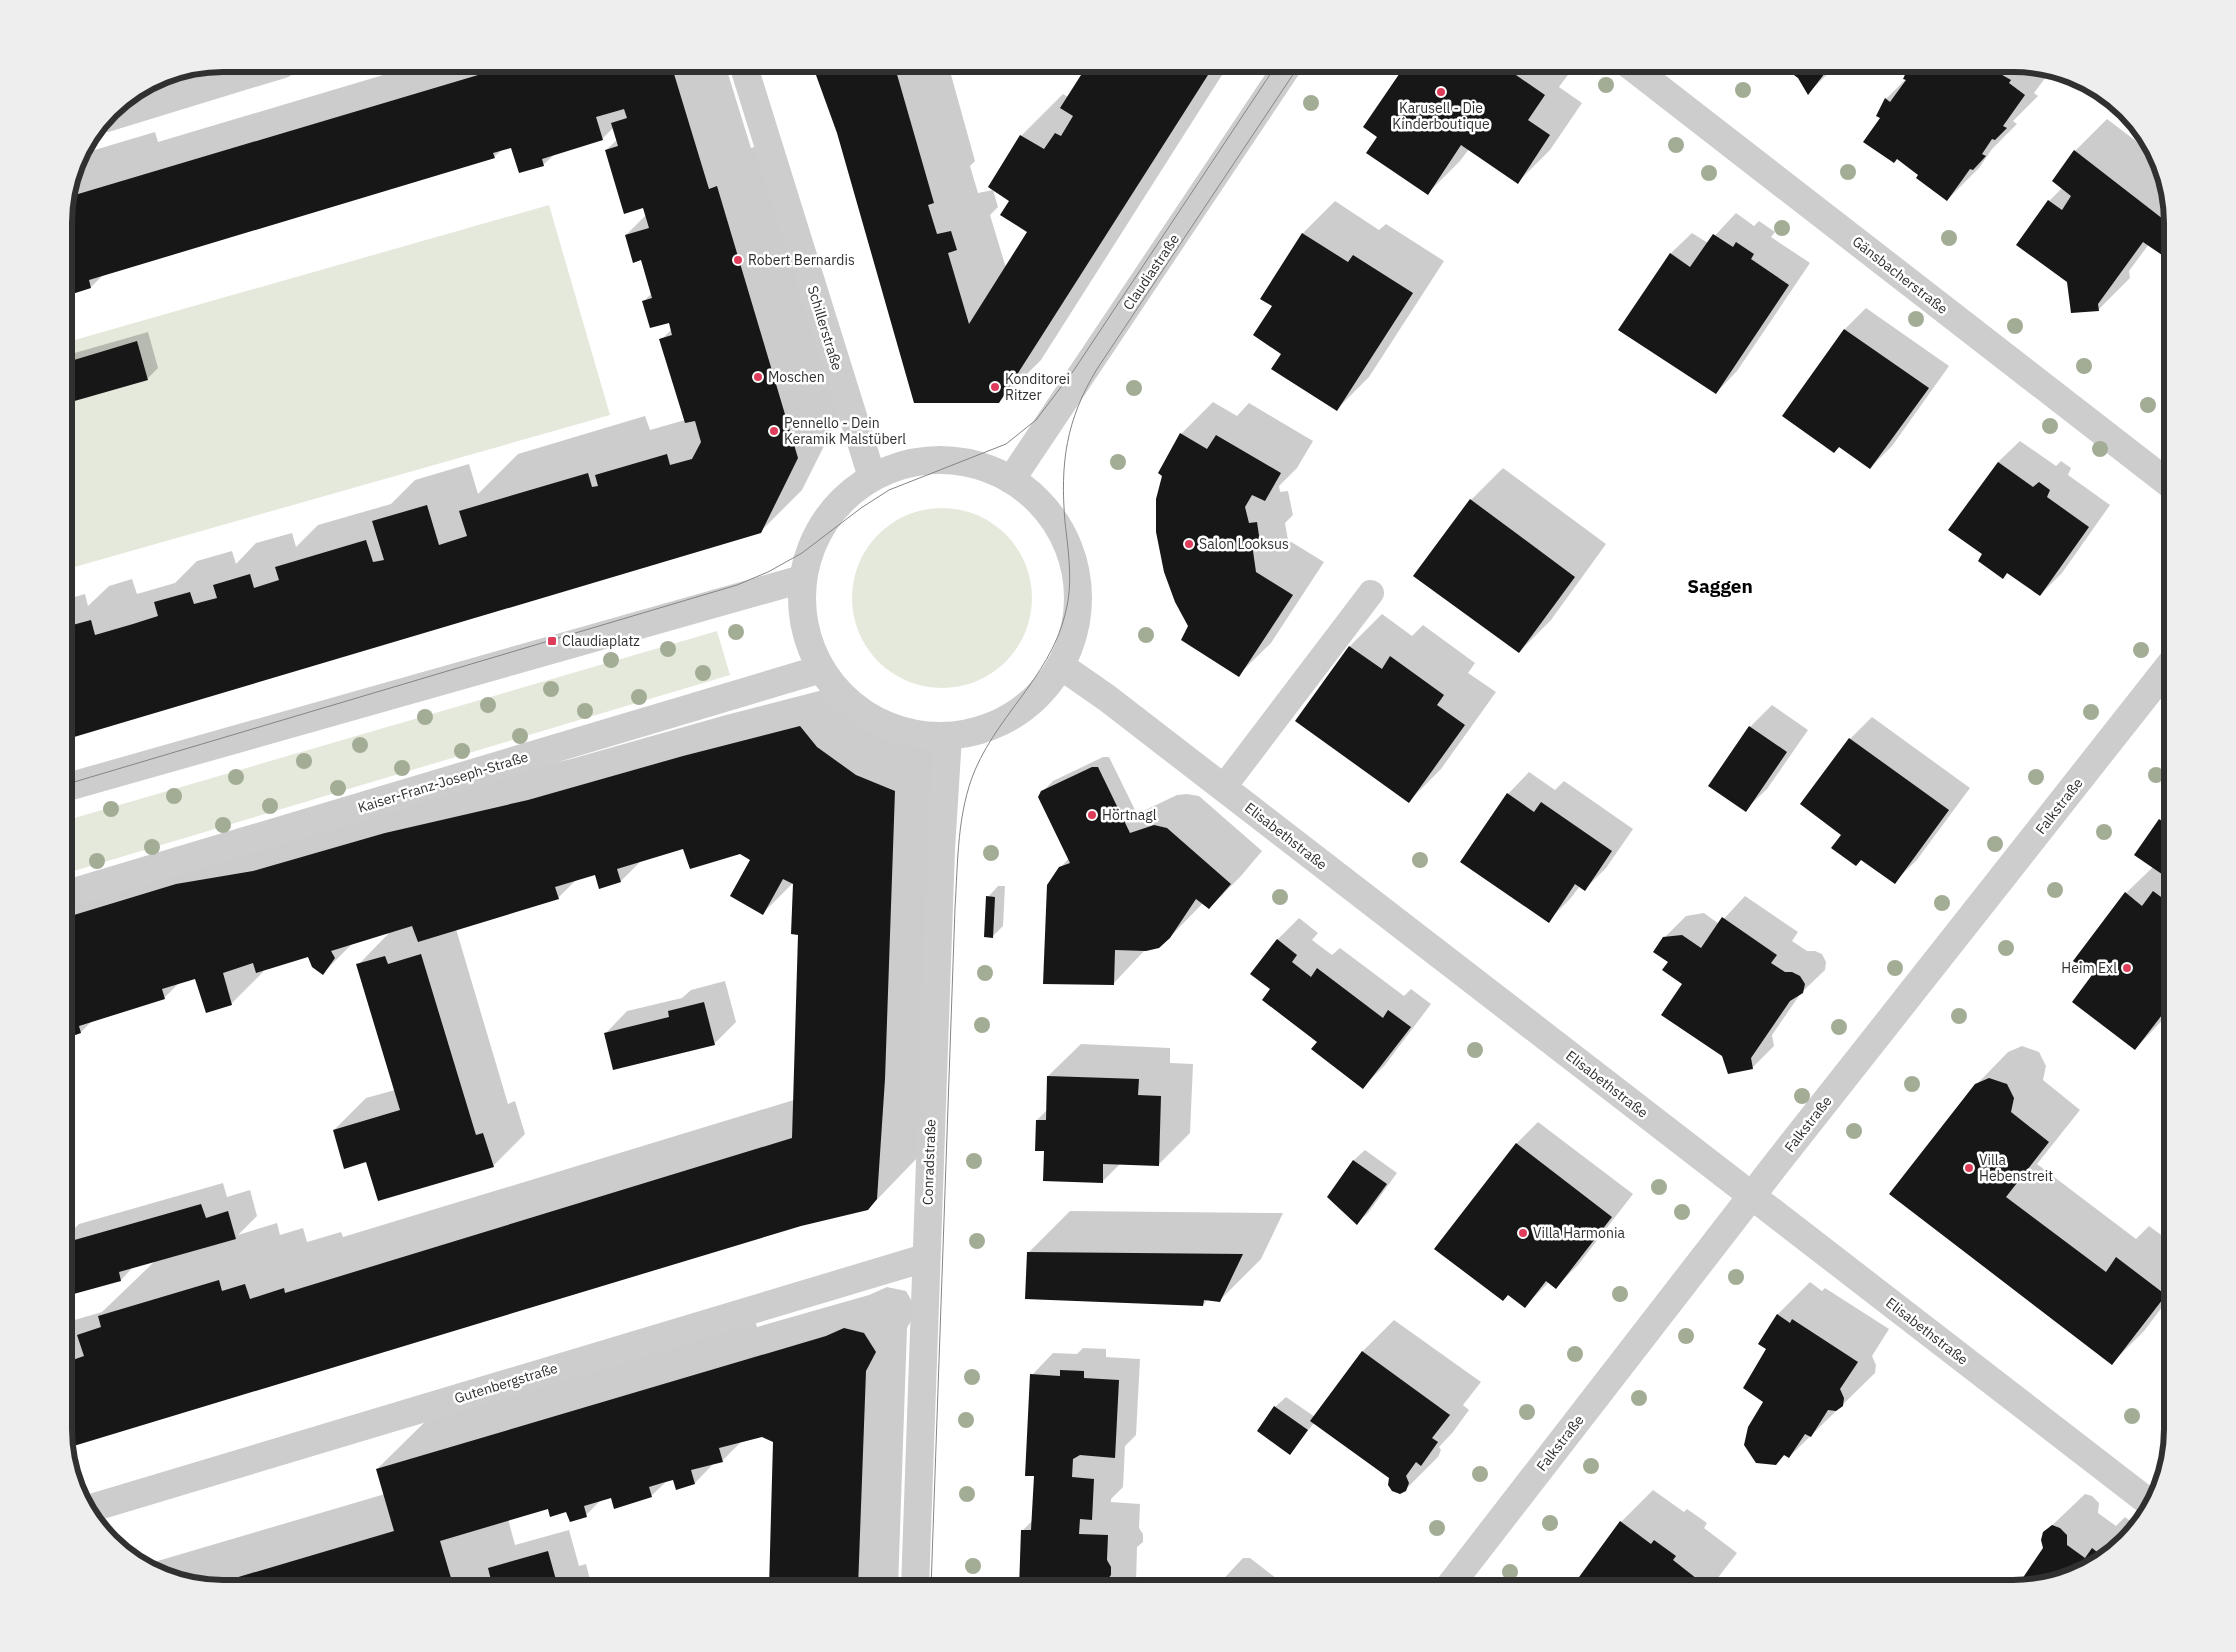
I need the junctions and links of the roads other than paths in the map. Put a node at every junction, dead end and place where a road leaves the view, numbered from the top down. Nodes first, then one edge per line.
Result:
1 (1283, 72) edge
2 (1639, 72) edge
3 (254, 73) edge
4 (746, 73) edge
5 (120, 114) edge
6 (872, 477) junction
7 (1011, 480) junction
8 (2164, 480) edge
9 (802, 579) junction
10 (1370, 592) dead end
11 (1061, 666) junction
12 (821, 669) junction
13 (2164, 672) edge
14 (948, 736) junction
15 (73, 785) edge
16 (1223, 788) junction
17 (73, 892) edge
18 (1752, 1196) junction
19 (925, 1258) junction
20 (2145, 1500) edge
21 (95, 1507) edge
22 (914, 1580) edge
23 (1454, 1580) edge

1 - 7 street, Claudiastraße
2 - 8 street, Gänsbacherstraße
3 - 5 street
4 - 6 street, Schillerstraße
6 - 7 street
6 - 9 street
7 - 11 street
9 - 12 street
9 - 15 street
10 - 16 lane
11 - 14 street
11 - 16 street, Elisabethstraße
12 - 14 street
12 - 17 street, Kaiser-Franz-Joseph-Straße
13 - 18 street, Falkstraße
14 - 19 street, Conradstraße
16 - 18 street, Elisabethstraße
18 - 20 street, Elisabethstraße
18 - 23 street, Falkstraße
19 - 21 street, Gutenbergstraße
19 - 22 street, Conradstraße

